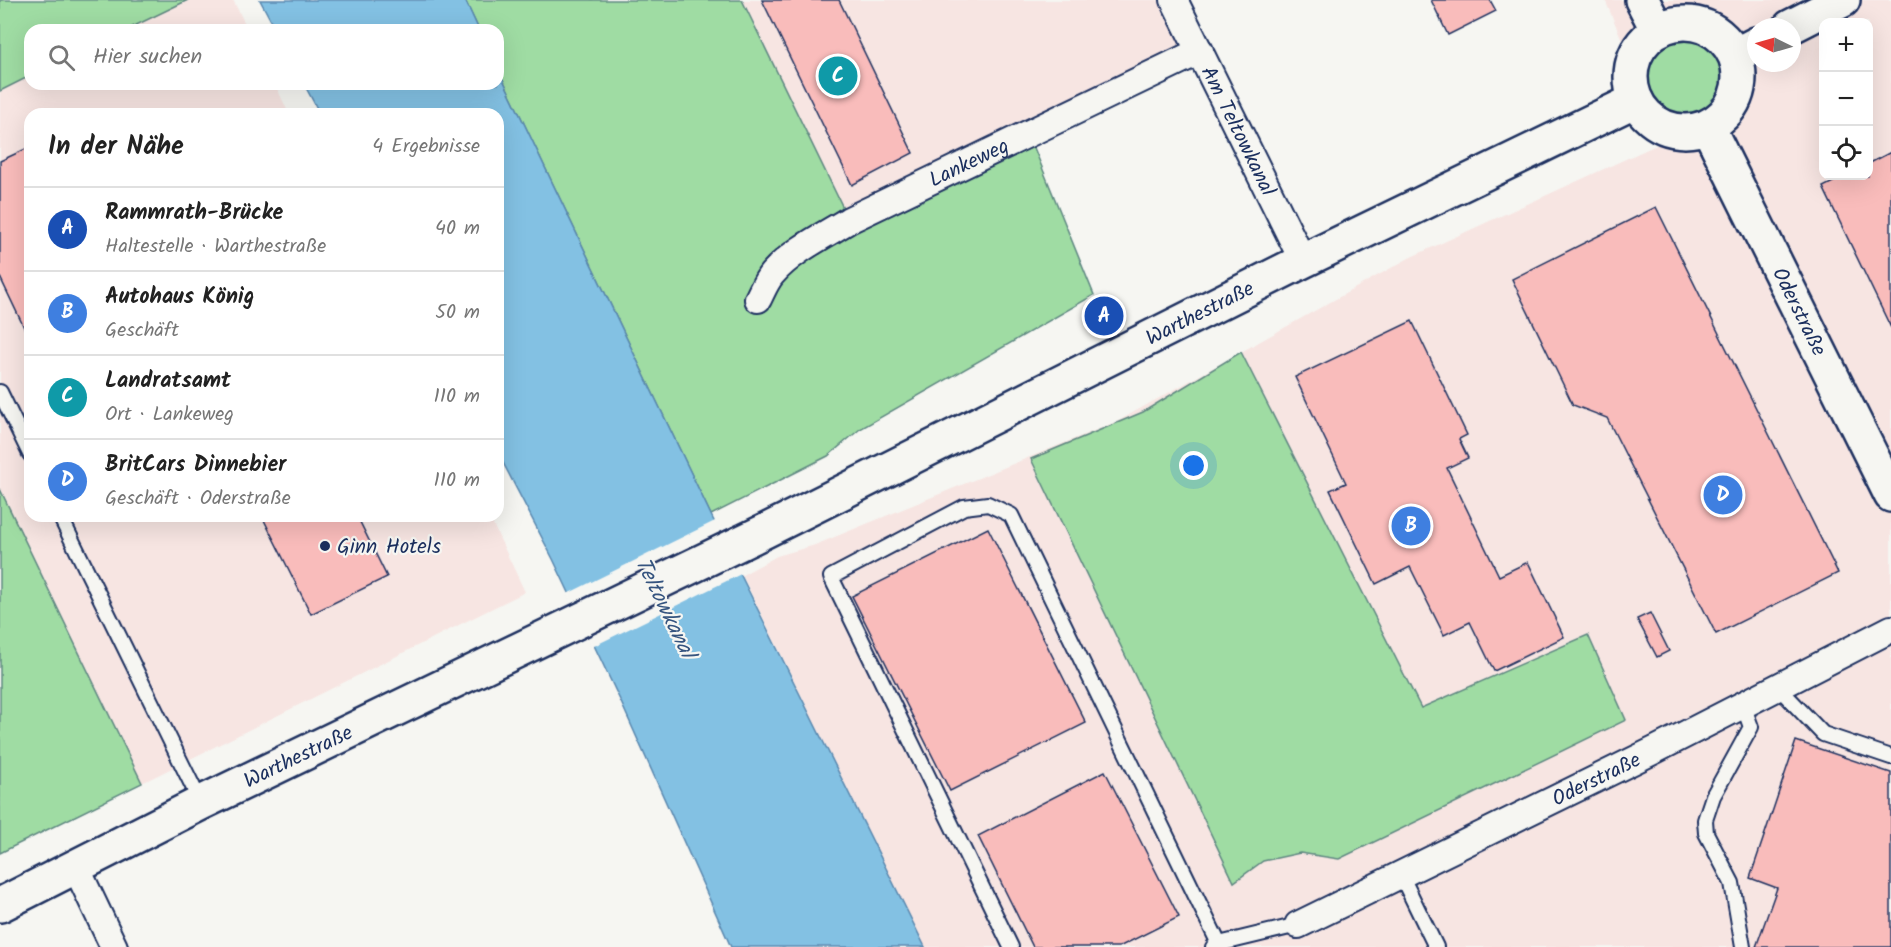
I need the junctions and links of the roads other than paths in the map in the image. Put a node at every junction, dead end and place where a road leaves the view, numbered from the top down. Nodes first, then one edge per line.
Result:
1 (1174, 0) edge
2 (1642, 0) edge
3 (1844, 0) edge
4 (1801, 22) edge
5 (1657, 29) junction
6 (1745, 49) edge
7 (1200, 51) junction
8 (1636, 100) junction
9 (1708, 127) junction
10 (1303, 261) junction
11 (758, 299) dead end
12 (0, 392) edge
13 (24, 442) edge
14 (1891, 495) edge
15 (63, 522) edge
16 (1891, 629) edge
17 (1778, 687) junction
18 (1743, 705) junction
19 (1891, 757) edge
20 (201, 803) junction
21 (76, 867) junction
22 (1401, 875) junction
23 (0, 904) edge
24 (1298, 925) joint
25 (1216, 945) edge
26 (114, 947) edge
27 (1011, 947) edge
28 (1436, 947) edge
29 (1743, 947) edge

1 - 7 street, Am Teltowkanal
2 - 5 street
3 - 4 street
5 - 6 street
5 - 8 street
6 - 9 street
7 - 10 street, Am Teltowkanal
7 - 11 street, Lankeweg
8 - 9 street
8 - 10 street, Warthestraße
9 - 14 street, Oderstraße
10 - 20 street, Warthestraße
12 - 13 lane
15 - 20 lane
16 - 17 street, Oderstraße
17 - 18 street, Oderstraße
17 - 19 lane
18 - 22 street, Oderstraße
18 - 29 lane
20 - 21 street, Warthestraße
21 - 23 street, Warthestraße
21 - 26 street
22 - 24 street, Oderstraße
22 - 28 lane
24 - 25 lane
25 - 27 lane

